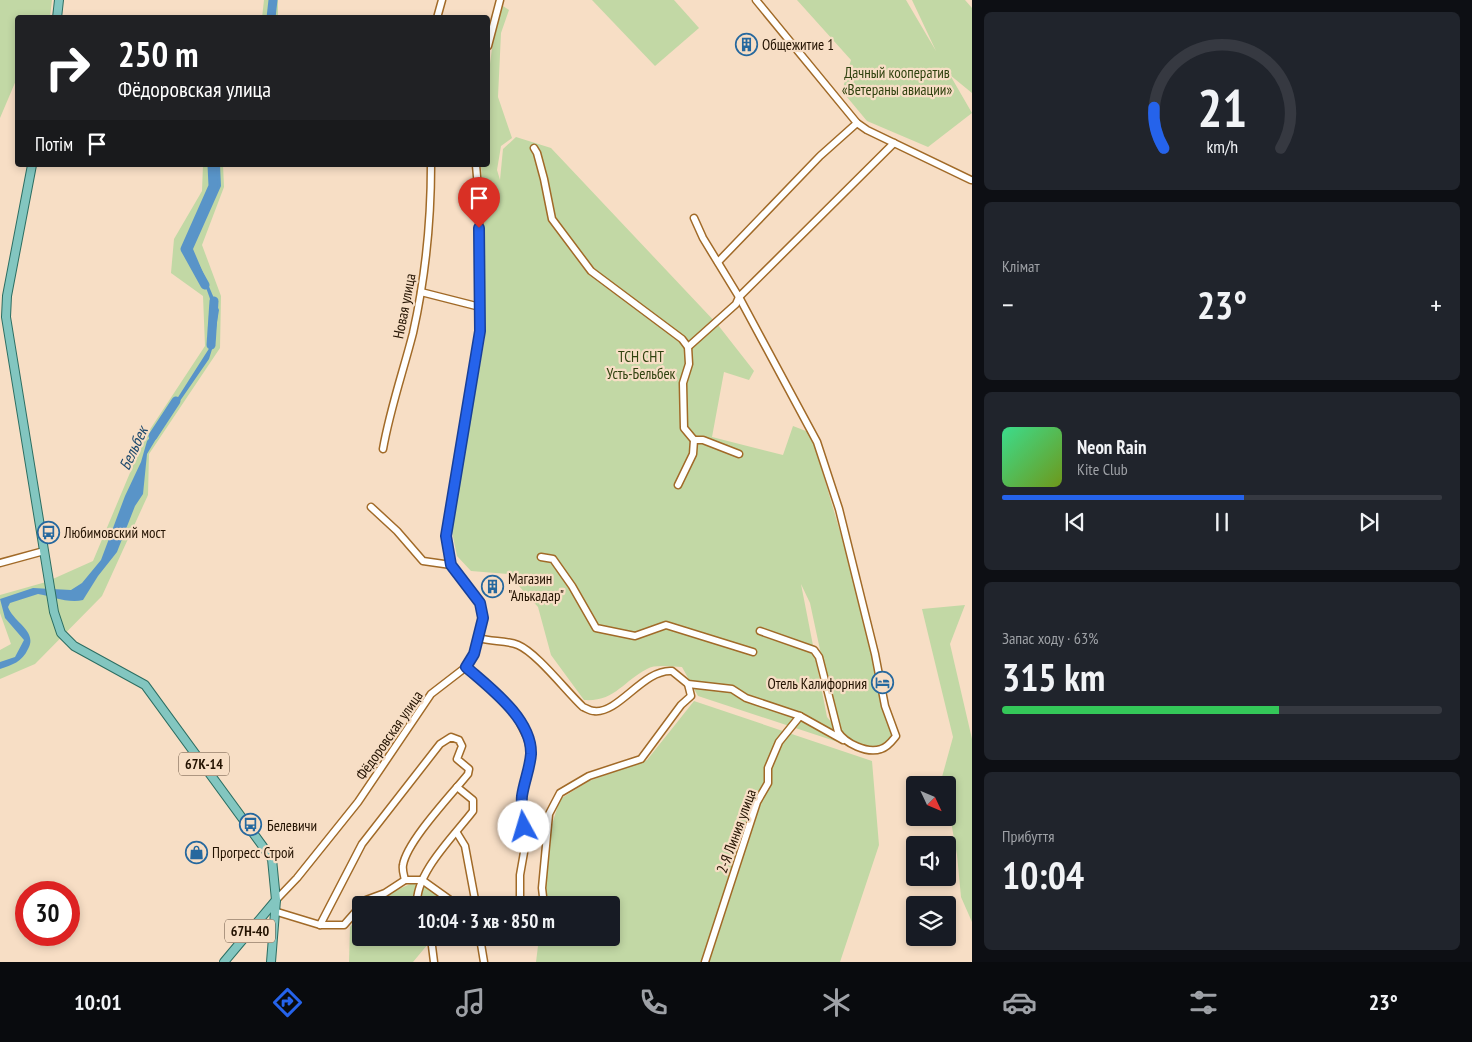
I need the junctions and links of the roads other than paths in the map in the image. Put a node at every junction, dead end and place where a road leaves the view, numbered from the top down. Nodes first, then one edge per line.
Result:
1 (59, 0) edge
2 (442, 0) edge
3 (500, 0) edge
4 (756, 0) edge
5 (57, 15) edge
6 (437, 15) edge
7 (490, 38) edge
8 (857, 122) junction
9 (894, 143) junction
10 (534, 148) dead end
11 (32, 167) edge
12 (431, 167) edge
13 (476, 167) edge
14 (971, 180) edge
15 (694, 218) dead end
16 (718, 262) junction
17 (421, 292) junction
18 (739, 297) junction
19 (480, 307) junction
20 (688, 347) junction
21 (694, 440) junction
22 (383, 449) dead end
23 (739, 454) dead end
24 (678, 485) dead end
25 (371, 507) dead end
26 (44, 551) junction
27 (541, 557) dead end
28 (0, 563) edge
29 (451, 565) junction
30 (760, 632) dead end
31 (479, 638) junction
32 (754, 652) dead end
33 (466, 667) junction
34 (688, 684) junction
35 (800, 716) junction
36 (844, 741) junction
37 (457, 787) junction
38 (456, 833) junction
39 (405, 880) junction
40 (422, 880) junction
41 (416, 896) edge
42 (444, 896) edge
43 (474, 896) edge
44 (521, 896) edge
45 (543, 896) edge
46 (276, 900) junction
47 (274, 911) junction
48 (320, 925) junction
49 (431, 946) edge
50 (481, 946) edge
51 (224, 962) edge
52 (271, 962) edge
53 (434, 962) edge
54 (484, 962) edge
55 (705, 962) edge

1 - 5 main road
2 - 6 street
3 - 7 street
4 - 8 street
8 - 9 street
8 - 16 street
9 - 14 street
9 - 18 street
10 - 20 street
11 - 26 main road, 67К-14
12 - 17 street, Новая улица
13 - 19 street, Фёдоровская улица
15 - 16 street
16 - 18 street
17 - 19 street
17 - 22 street, Новая улица
18 - 20 street
18 - 36 street
19 - 29 street, Фёдоровская улица
20 - 21 street
21 - 23 street
21 - 24 street
25 - 29 street
26 - 28 street
26 - 46 main road, 67К-14
27 - 32 street
29 - 31 street, Фёдоровская улица
30 - 36 street
31 - 33 street, Фёдоровская улица
31 - 34 street
33 - 44 street
33 - 46 street, Фёдоровская улица
34 - 35 street
34 - 45 street
35 - 36 street
35 - 55 street, 2-Я Линия улица
37 - 38 street
37 - 39 street
37 - 48 street
38 - 40 street
38 - 43 street
39 - 40 street
39 - 48 street
40 - 41 street
40 - 42 street
46 - 47 main road, 67К-14
46 - 51 main road, 67H-40
47 - 48 street
47 - 52 main road, 67К-14
49 - 53 street
50 - 54 street

